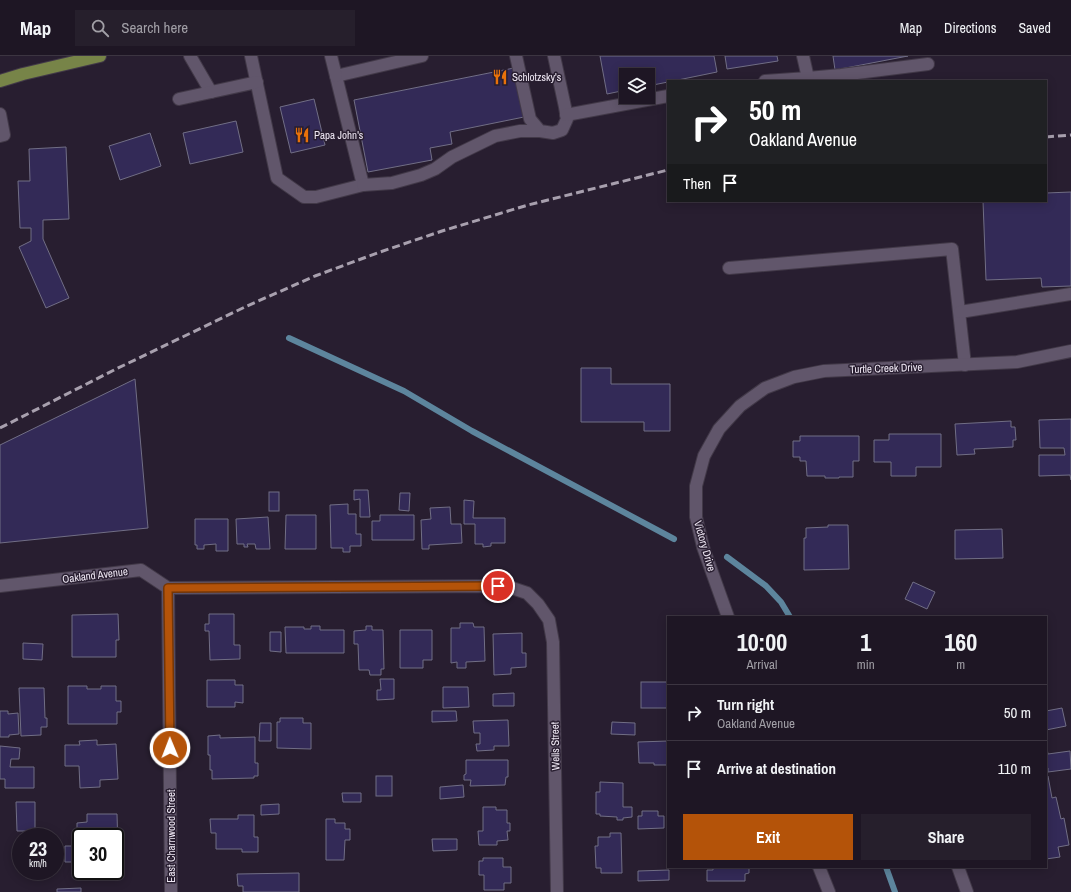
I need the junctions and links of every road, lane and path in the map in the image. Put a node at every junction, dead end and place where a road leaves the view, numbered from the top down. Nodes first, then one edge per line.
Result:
1 (100, 56) edge
2 (190, 56) edge
3 (251, 56) edge
4 (331, 56) edge
5 (422, 56) edge
6 (516, 56) edge
7 (554, 56) edge
8 (803, 56) edge
9 (399, 59) edge
10 (928, 64) dead end
11 (336, 76) junction
12 (808, 78) junction
13 (779, 80) edge
14 (0, 81) edge
15 (257, 82) junction
16 (211, 92) junction
17 (667, 96) edge
18 (179, 99) dead end
19 (0, 114) edge
20 (566, 115) junction
21 (540, 131) junction
22 (0, 136) edge
23 (363, 185) junction
24 (729, 268) dead end
25 (1071, 294) edge
26 (960, 312) junction
27 (1071, 351) edge
28 (965, 365) junction
29 (718, 429) joint
30 (0, 586) edge
31 (168, 588) junction
32 (728, 616) edge
33 (819, 868) edge
34 (958, 868) edge
35 (171, 892) edge
36 (557, 892) edge
37 (829, 892) edge
38 (968, 892) edge

1 - 14 main road
2 - 16 street
3 - 15 street
4 - 11 street
5 - 9 street
6 - 21 street
7 - 20 street
8 - 12 street
9 - 11 street
10 - 12 street
11 - 23 street
12 - 13 street
15 - 16 street
15 - 23 street
16 - 18 street
17 - 20 street
19 - 22 street
20 - 21 street
21 - 23 street
24 - 26 street
25 - 26 street
26 - 28 street
27 - 28 street, Turtle Creek Drive
28 - 29 street, Turtle Creek Drive
29 - 32 street, Victory Drive
30 - 31 street, Oakland Avenue
31 - 35 street, East Charnwood Street
31 - 36 street, Wells Street
33 - 37 street
34 - 38 street

